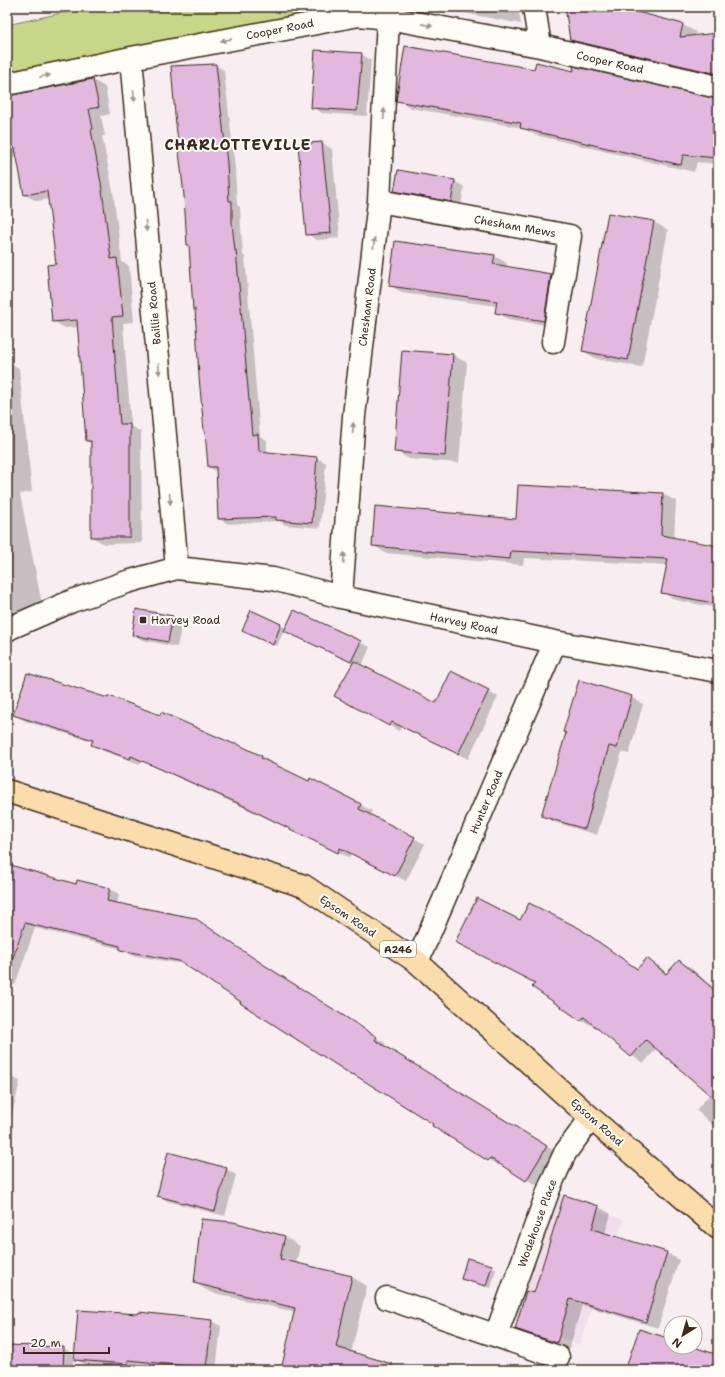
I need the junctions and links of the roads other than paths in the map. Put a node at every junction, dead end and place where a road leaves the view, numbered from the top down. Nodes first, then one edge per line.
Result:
1 (534, 7) edge
2 (388, 18) junction
3 (540, 46) junction
4 (131, 58) junction
5 (7, 84) edge
6 (718, 87) edge
7 (379, 201) junction
8 (553, 342) dead end
9 (177, 568) junction
10 (342, 597) junction
11 (7, 630) edge
12 (555, 642) junction
13 (718, 671) edge
14 (7, 791) edge
15 (417, 962) junction
16 (591, 1118) junction
17 (718, 1228) edge
18 (388, 1298) dead end
19 (496, 1335) junction
20 (558, 1357) dead end

1 - 3 street
2 -> 3 street, Cooper Road
2 -> 4 street, Cooper Road
7 -> 2 street, Chesham Road
3 - 6 street, Cooper Road
5 -> 4 street, Cooper Road
4 -> 9 street, Baillie Road
7 - 8 street, Chesham Mews
10 -> 7 street, Chesham Road
9 - 10 street, Harvey Road
9 - 11 street, Harvey Road
10 - 12 street, Harvey Road
12 - 13 street, Harvey Road
12 - 15 street, Hunter Road
14 - 15 main road, Epsom Road / A246
15 - 16 main road, Epsom Road / A246
16 - 17 main road, Epsom Road / A246
16 - 19 street, Wodehouse Place
18 - 19 street
19 - 20 street

